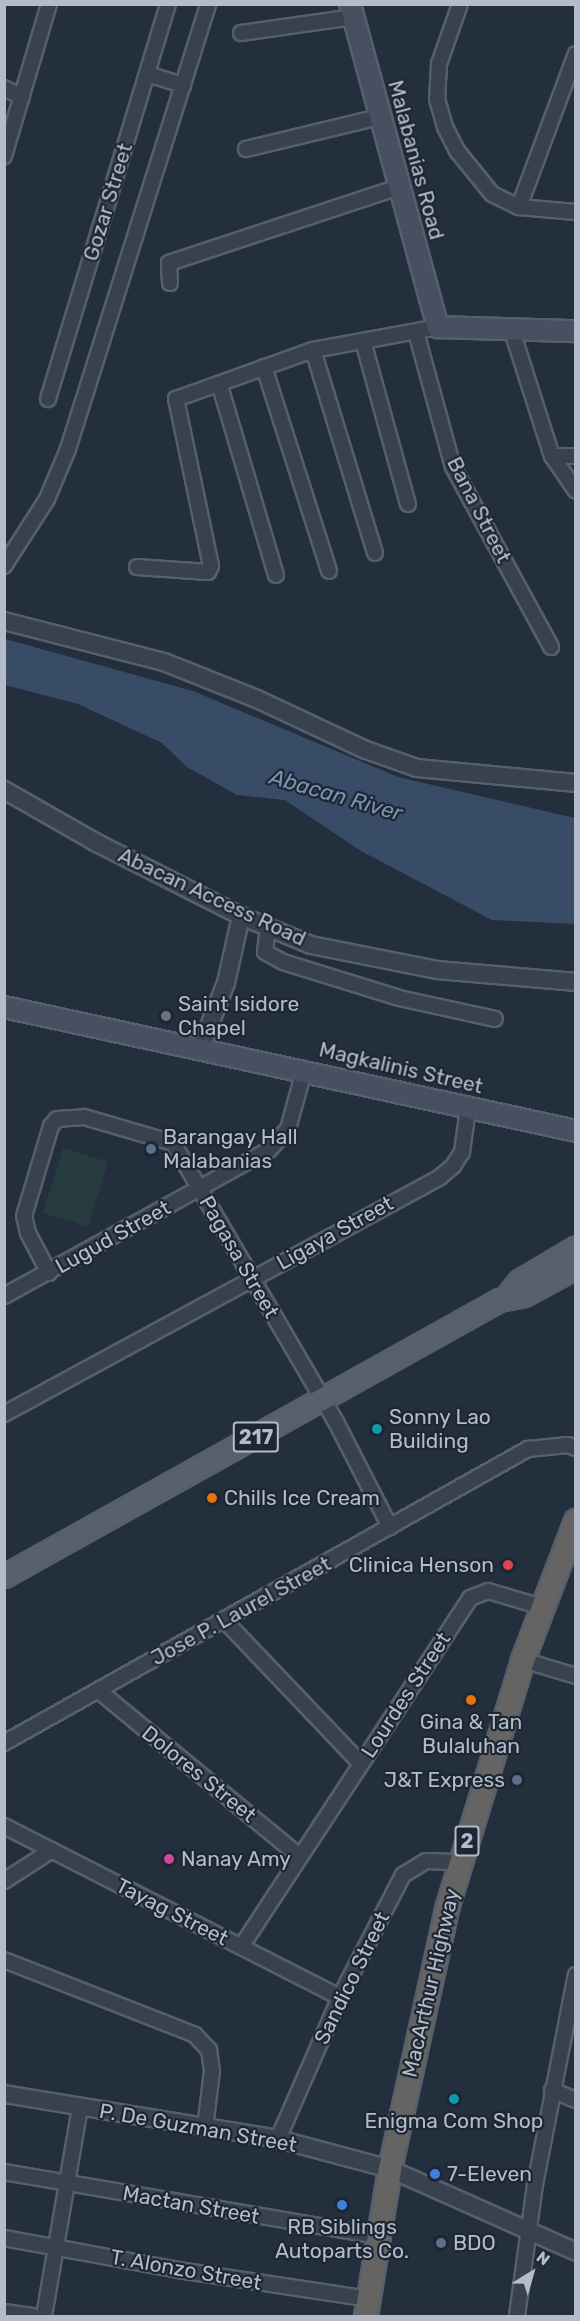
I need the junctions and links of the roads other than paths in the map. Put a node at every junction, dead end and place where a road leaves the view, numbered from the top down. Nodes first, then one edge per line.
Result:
1 (49, 4) edge
2 (168, 4) edge
3 (208, 4) edge
4 (460, 4) edge
5 (352, 11) edge
6 (241, 33) dead end
7 (576, 54) edge
8 (147, 74) junction
9 (183, 85) junction
10 (4, 88) edge
11 (22, 97) junction
12 (379, 117) junction
13 (246, 149) dead end
14 (4, 156) edge
15 (399, 187) junction
16 (519, 207) junction
17 (576, 212) edge
18 (170, 283) dead end
19 (438, 327) junction
20 (512, 331) junction
21 (416, 332) junction
22 (576, 332) edge
23 (363, 341) junction
24 (313, 350) junction
25 (264, 367) junction
26 (220, 386) junction
27 (48, 399) dead end
28 (552, 456) junction
29 (576, 456) edge
30 (576, 491) edge
31 (408, 504) dead end
32 (375, 553) dead end
33 (4, 566) edge
34 (137, 567) dead end
35 (329, 571) dead end
36 (276, 575) dead end
37 (4, 621) edge
38 (550, 647) dead end
39 (576, 783) edge
40 (4, 790) edge
41 (241, 916) junction
42 (268, 927) junction
43 (576, 982) edge
44 (4, 1007) edge
45 (495, 1019) dead end
46 (201, 1047) junction
47 (304, 1071) junction
48 (468, 1108) junction
49 (576, 1131) edge
50 (200, 1190) junction
51 (576, 1247) edge
52 (576, 1268) edge
53 (49, 1273) junction
54 (252, 1278) junction
55 (4, 1296) edge
56 (506, 1297) junction
57 (322, 1400) junction
58 (4, 1414) edge
59 (576, 1448) edge
60 (576, 1521) edge
61 (390, 1527) junction
62 (4, 1576) edge
63 (542, 1607) junction
64 (225, 1621) junction
65 (523, 1660) junction
66 (576, 1676) edge
67 (99, 1691) junction
68 (4, 1743) edge
69 (361, 1764) junction
70 (4, 1826) edge
71 (52, 1850) junction
72 (300, 1856) junction
73 (461, 1862) junction
74 (4, 1881) edge
75 (241, 1947) junction
76 (4, 1960) edge
77 (576, 1975) edge
78 (340, 1997) junction
79 (573, 2001) edge
80 (552, 2090) junction
81 (4, 2094) edge
82 (576, 2100) edge
83 (80, 2107) junction
84 (205, 2128) junction
85 (278, 2139) junction
86 (390, 2169) junction
87 (4, 2172) edge
88 (68, 2184) junction
89 (528, 2232) junction
90 (379, 2236) junction
91 (4, 2238) edge
92 (56, 2247) junction
93 (576, 2252) edge
94 (367, 2308) edge
95 (4, 2312) edge
96 (33, 2316) edge
97 (44, 2316) edge
98 (517, 2316) edge

1 - 11 street
2 - 8 street, Gozar Street
3 - 9 street
4 - 16 street
5 - 6 street
5 - 12 main road, Malabanias Road
7 - 16 street
8 - 9 street
8 - 27 street, Gozar Street
9 - 33 street
10 - 11 street
11 - 14 street
12 - 13 street
12 - 15 main road, Malabanias Road
15 - 18 street
15 - 19 main road, Malabanias Road
16 - 17 street
19 - 20 main road
19 - 21 street
20 - 22 main road
20 - 28 street
21 - 23 street
21 - 38 street, Bana Street
23 - 24 street
23 - 31 street
24 - 25 street
24 - 32 street
25 - 26 street
25 - 35 street
26 - 34 street
26 - 36 street
28 - 29 street
28 - 30 street
37 - 39 street
40 - 41 street, Abacan Access Road
41 - 42 street, Abacan Access Road
41 - 46 street
42 - 43 street, Abacan Access Road
42 - 45 street
44 - 46 main road, Magkalinis Street
46 - 47 main road, Magkalinis Street
47 - 48 main road, Magkalinis Street
47 - 50 street, Lugud Street
48 - 49 main road, Magkalinis Street
48 - 54 street, Ligaya Street
50 - 53 street, Lugud Street
50 - 53 street, Pagasa Street
50 - 54 street, Pagasa Street
51 - 56 main road, 217
52 - 56 main road, 217
53 - 55 street, Lugud Street
54 - 57 street, Pagasa Street
54 - 58 street, Ligaya Street
56 - 57 main road, 217
57 - 61 street, Pagasa Street
57 - 62 main road, 217
59 - 61 street, Jose P. Laurel Street
60 - 63 highway, MacArthur Highway / 2
61 - 64 street, Jose P. Laurel Street
63 - 65 highway, MacArthur Highway / 2
63 - 69 street, Lourdes Street
64 - 67 street, Jose P. Laurel Street
64 - 69 street
65 - 66 street
65 - 73 highway, MacArthur Highway / 2
67 - 68 street, Jose P. Laurel Street
67 - 72 street, Dolores Street
69 - 72 street, Lourdes Street
70 - 71 street, Tayag Street
71 - 74 street
71 - 75 street, Tayag Street
72 - 75 street, Lourdes Street
73 - 78 street, Sandico Street
73 - 86 highway, MacArthur Highway / 2
75 - 78 street, Tayag Street
76 - 84 street
77 - 79 street
78 - 85 street, Sandico Street
79 - 80 street
80 - 82 street
80 - 89 street
81 - 83 street, P. De Guzman Street
83 - 84 street, P. De Guzman Street
83 - 88 street
84 - 85 street, P. De Guzman Street
85 - 86 street, P. De Guzman Street
86 - 89 street, P. De Guzman Street
86 - 90 highway, MacArthur Highway / 2
87 - 88 street, Mactan Street
88 - 90 street, Mactan Street
88 - 92 street
89 - 93 street, P. De Guzman Street
89 - 98 street
90 - 94 highway, MacArthur Highway / 2
91 - 92 street, T. Alonzo Street
92 - 94 street, T. Alonzo Street
92 - 97 street
95 - 96 street

